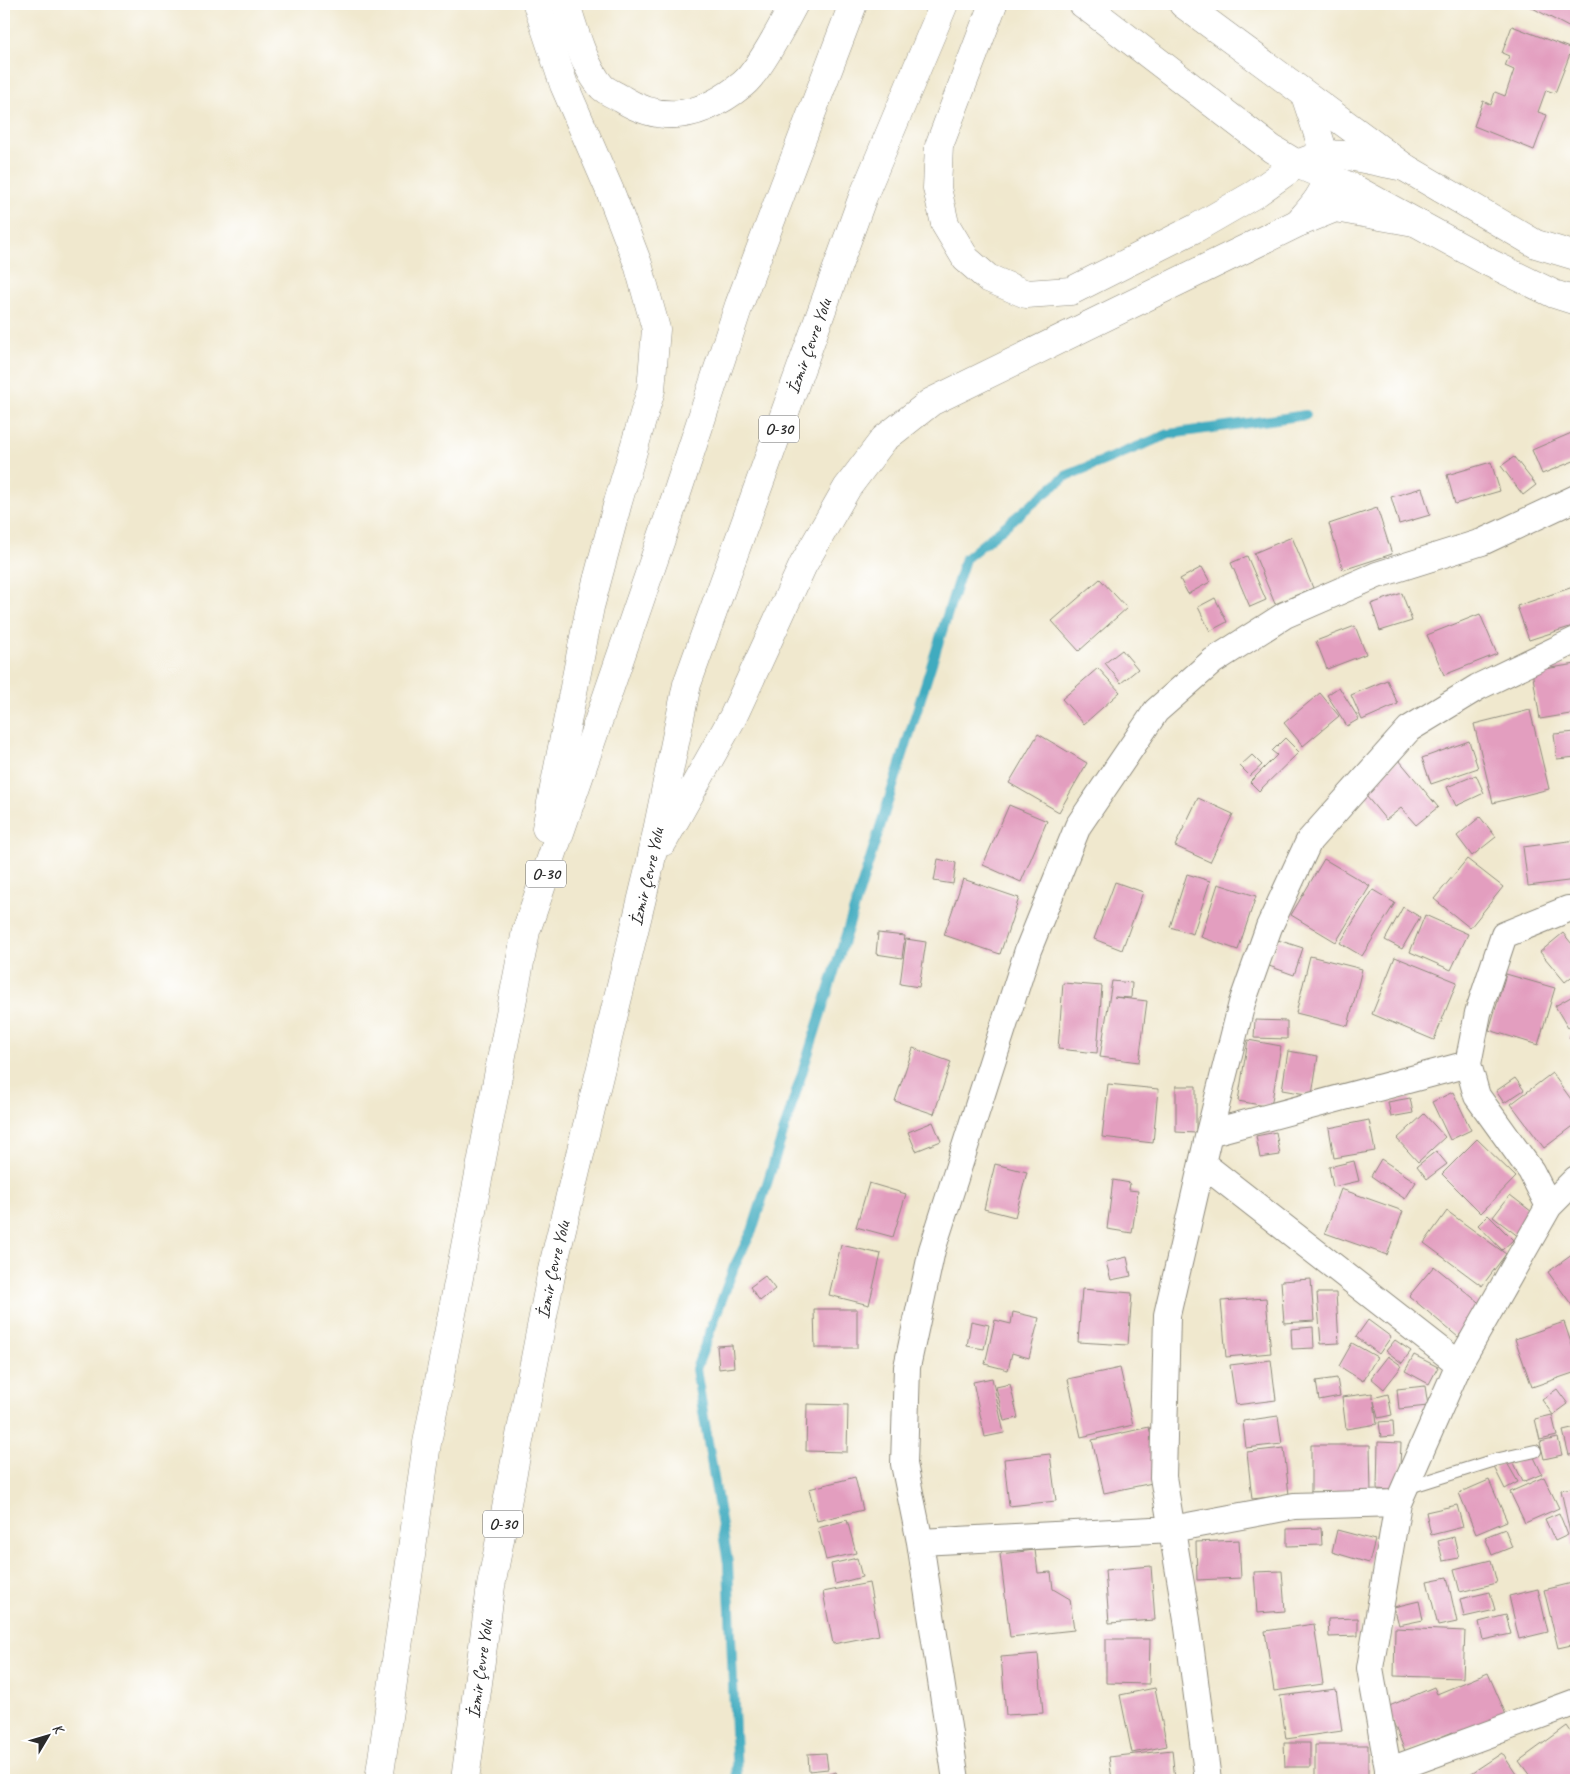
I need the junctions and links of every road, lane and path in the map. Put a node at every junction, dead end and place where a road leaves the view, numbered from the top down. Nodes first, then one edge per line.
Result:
1 (536, 4) edge
2 (566, 4) edge
3 (794, 4) edge
4 (853, 4) edge
5 (944, 4) edge
6 (993, 4) edge
7 (1083, 4) edge
8 (1183, 4) edge
9 (1305, 95) junction
10 (1296, 164) junction
11 (1325, 166) junction
12 (1404, 167) junction
13 (1414, 222) junction
14 (1298, 223) junction
15 (1576, 256) edge
16 (1576, 300) edge
17 (1576, 498) edge
18 (1576, 640) edge
19 (650, 865) junction
20 (1576, 909) edge
21 (526, 932) junction
22 (1468, 1064) junction
23 (1209, 1133) junction
24 (1203, 1164) junction
25 (1576, 1180) edge
26 (1549, 1206) junction
27 (1458, 1364) junction
28 (1535, 1451) dead end
29 (1401, 1496) junction
30 (1172, 1529) junction
31 (920, 1542) junction
32 (1576, 1702) edge
33 (1389, 1776) edge
34 (379, 1780) edge
35 (465, 1780) edge
36 (956, 1780) edge
37 (1208, 1780) edge

1 - 21 main road
2 - 3 main road
4 - 21 main road, O-30
5 - 19 main road, İzmir Çevre Yolu / O-30
6 - 10 main road
7 - 10 main road
8 - 9 main road
9 - 11 main road
9 - 12 main road
10 - 11 main road
11 - 12 main road
11 - 13 main road
11 - 14 main road
12 - 15 main road
13 - 14 main road
13 - 16 main road
14 - 19 main road
17 - 31 street
18 - 23 street
19 - 35 main road, İzmir Çevre Yolu / O-30
20 - 22 street
21 - 34 main road, O-30
22 - 23 street
22 - 26 street
23 - 24 street
24 - 27 street
24 - 30 street
25 - 26 street
26 - 27 street
27 - 29 street
28 - 29 lane
29 - 30 street
29 - 33 street
30 - 31 street
30 - 37 street
31 - 36 street
32 - 33 street

